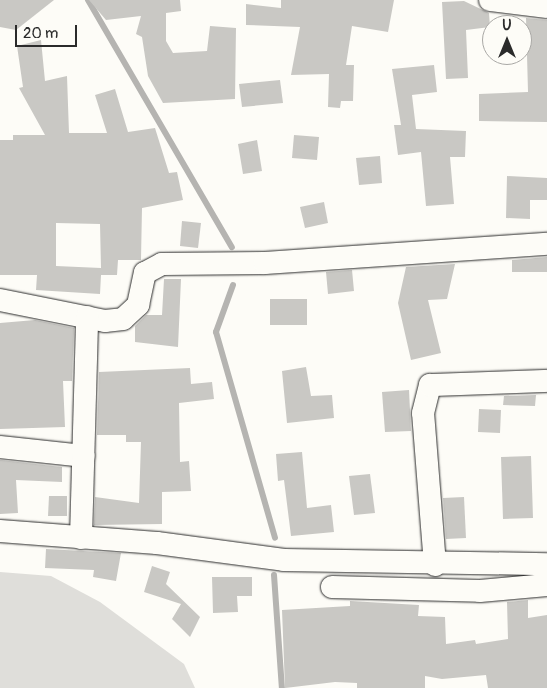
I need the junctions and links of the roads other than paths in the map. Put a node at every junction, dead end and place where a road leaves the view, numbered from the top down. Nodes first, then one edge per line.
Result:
1 (490, 0) edge
2 (547, 7) edge
3 (547, 244) edge
4 (0, 300) edge
5 (87, 317) junction
6 (547, 381) edge
7 (0, 447) edge
8 (84, 456) junction
9 (0, 531) edge
10 (81, 538) junction
11 (547, 564) edge
12 (435, 565) junction
13 (547, 585) edge
14 (332, 587) dead end

1 - 2 street
3 - 5 street
4 - 5 street
5 - 8 street
6 - 12 street
7 - 8 street
8 - 10 street
9 - 10 street
10 - 12 street
11 - 12 street
13 - 14 street

